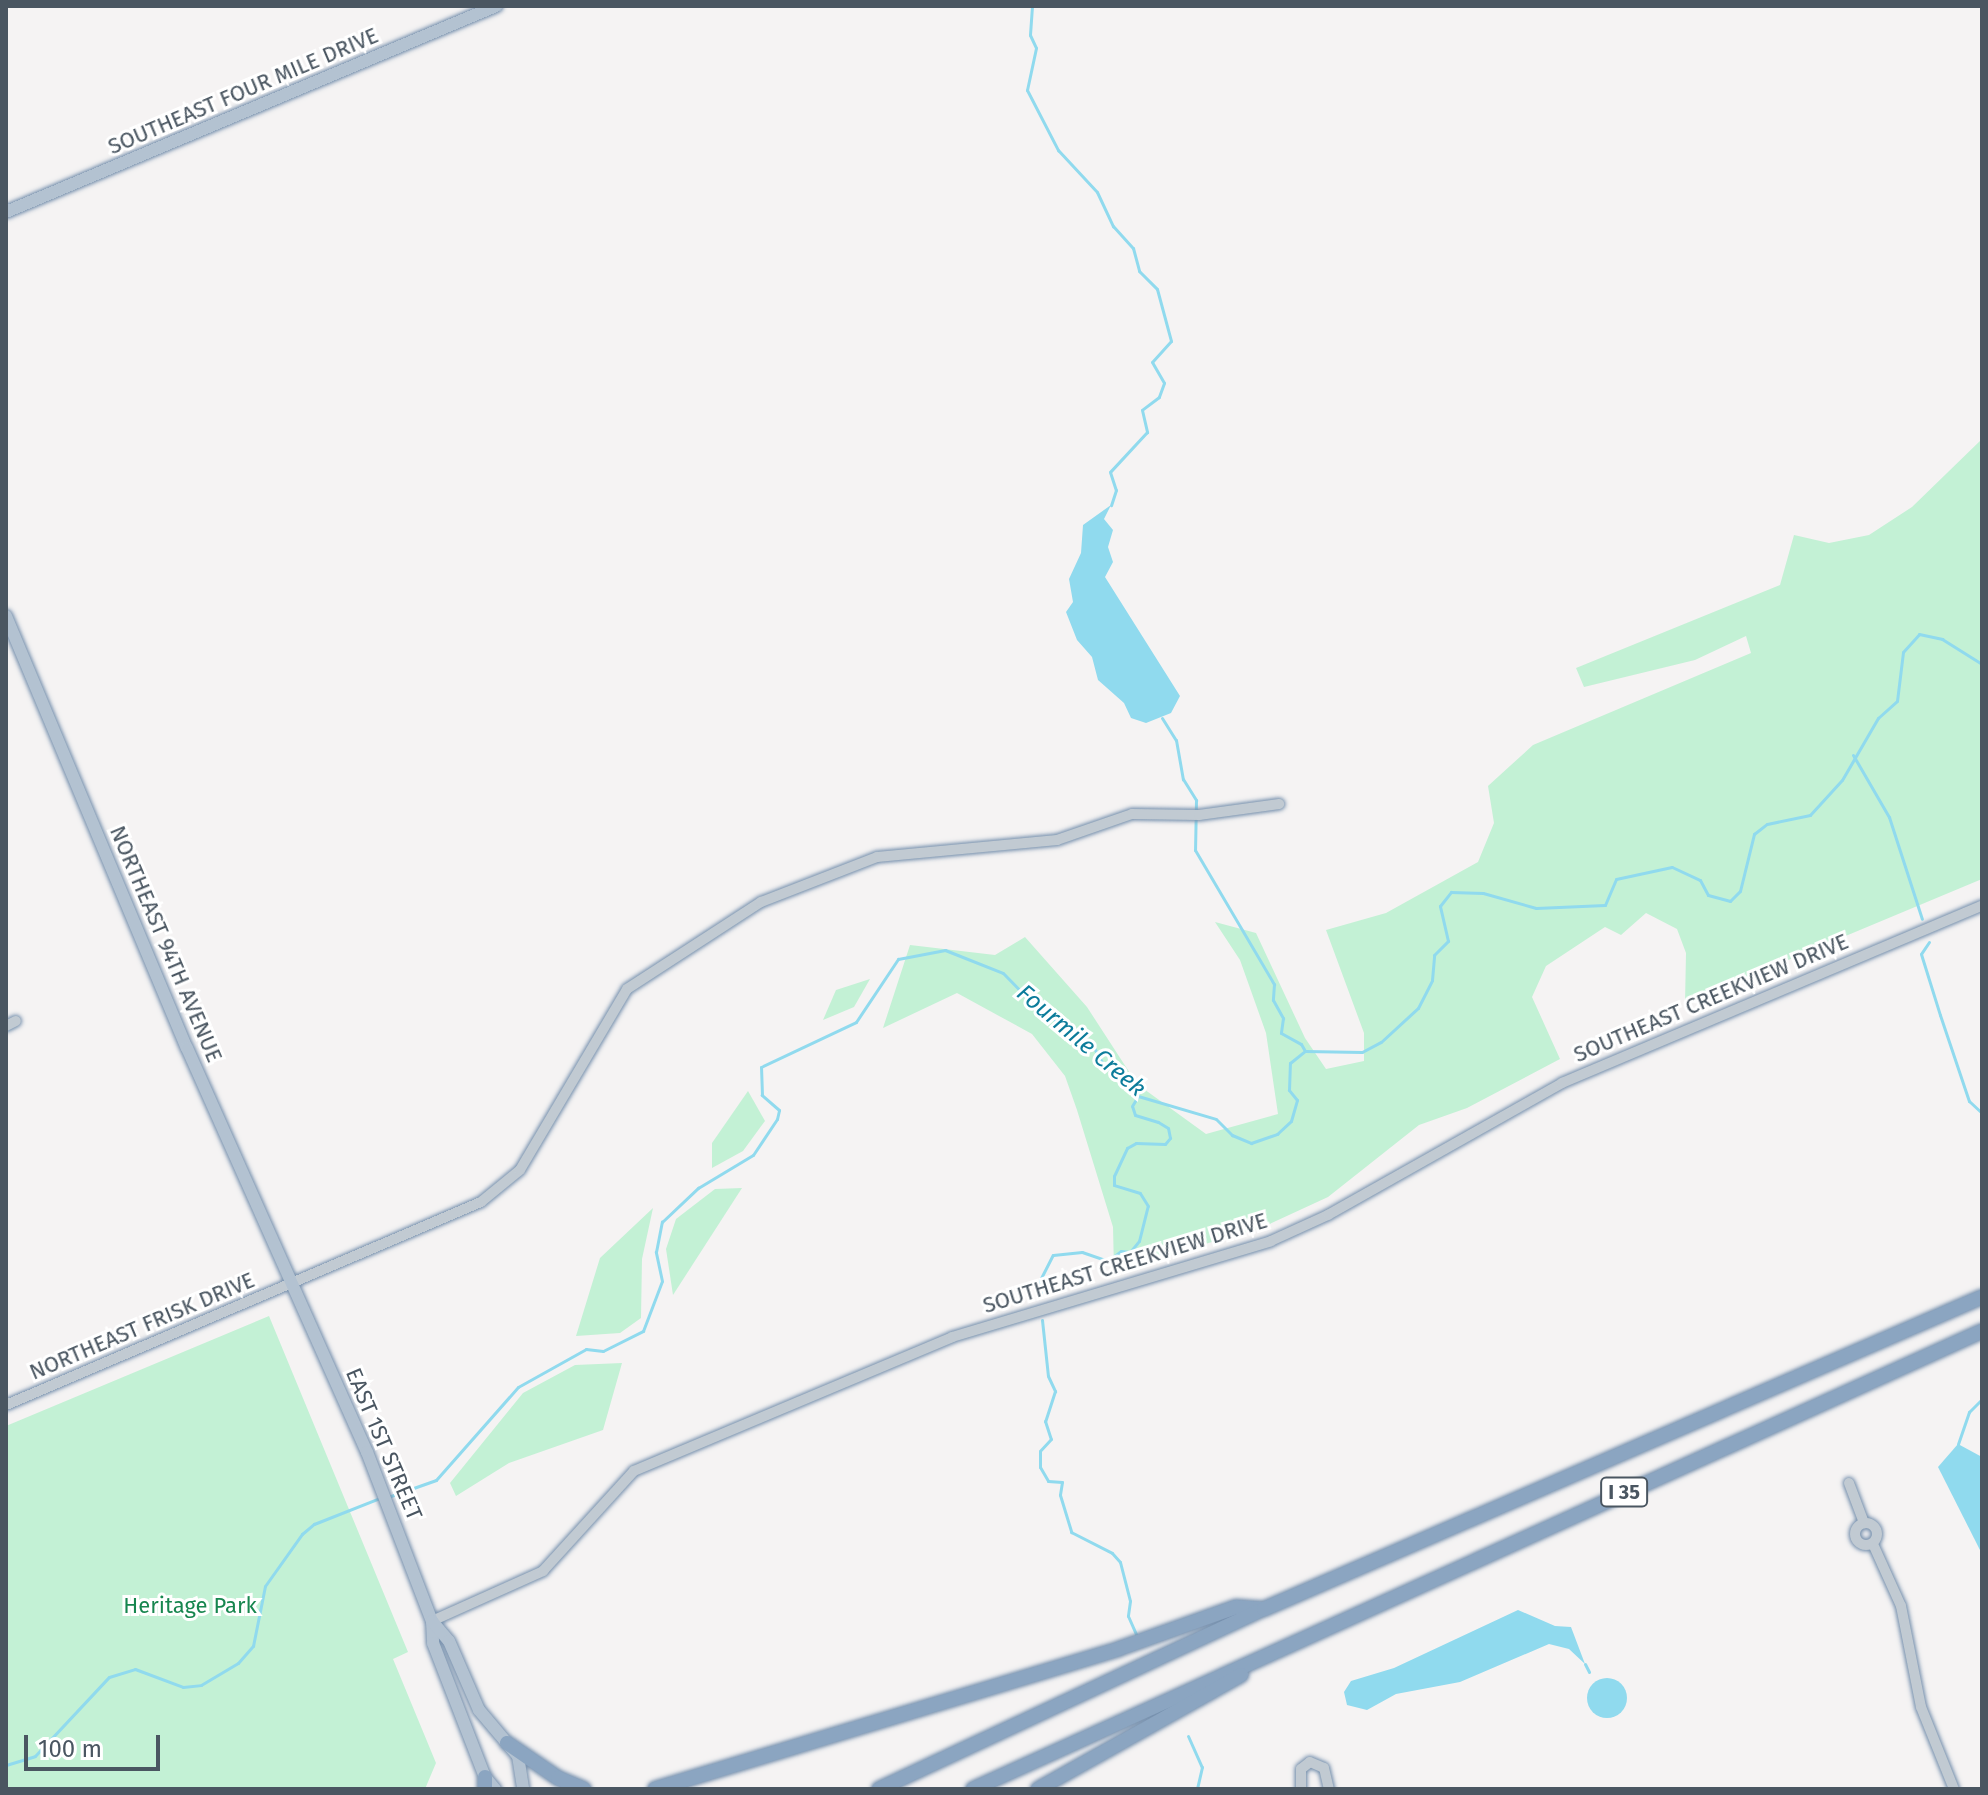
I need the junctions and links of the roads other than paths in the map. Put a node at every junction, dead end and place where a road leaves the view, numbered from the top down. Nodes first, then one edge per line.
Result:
1 (496, 6) edge
2 (6, 212) edge
3 (6, 616) edge
4 (1279, 804) dead end
5 (1982, 906) edge
6 (294, 1284) junction
7 (1982, 1297) edge
8 (1982, 1331) edge
9 (6, 1405) edge
10 (1849, 1483) dead end
11 (1864, 1523) junction
12 (1873, 1544) junction
13 (1264, 1609) junction
14 (432, 1621) junction
15 (1267, 1655) junction
16 (507, 1743) junction
17 (488, 1785) edge
18 (523, 1789) edge
19 (584, 1789) edge
20 (655, 1789) edge
21 (879, 1789) edge
22 (973, 1789) edge
23 (1038, 1789) edge
24 (1301, 1789) edge
25 (1329, 1789) edge
26 (1954, 1789) edge

1 - 2 main road, SOUTHEAST FOUR MILE DRIVE
3 - 6 main road, NORTHEAST 94TH AVENUE
4 - 6 street, NORTHEAST FRISK DRIVE
5 - 14 street, SOUTHEAST CREEKVIEW DRIVE
6 - 9 street, NORTHEAST FRISK DRIVE
6 - 14 main road, EAST 1ST STREET
7 - 13 highway, I 35
8 - 15 highway, I 35
10 - 11 street
11 - 12 street
11 - 12 street
12 - 26 street
13 - 20 highway
13 - 21 highway, I 35
14 - 16 main road, EAST 1ST STREET
14 - 17 main road, EAST 1ST STREET
15 - 22 highway, I 35
15 - 23 highway
16 - 18 main road, EAST 1ST STREET
16 - 19 highway
24 - 25 street

